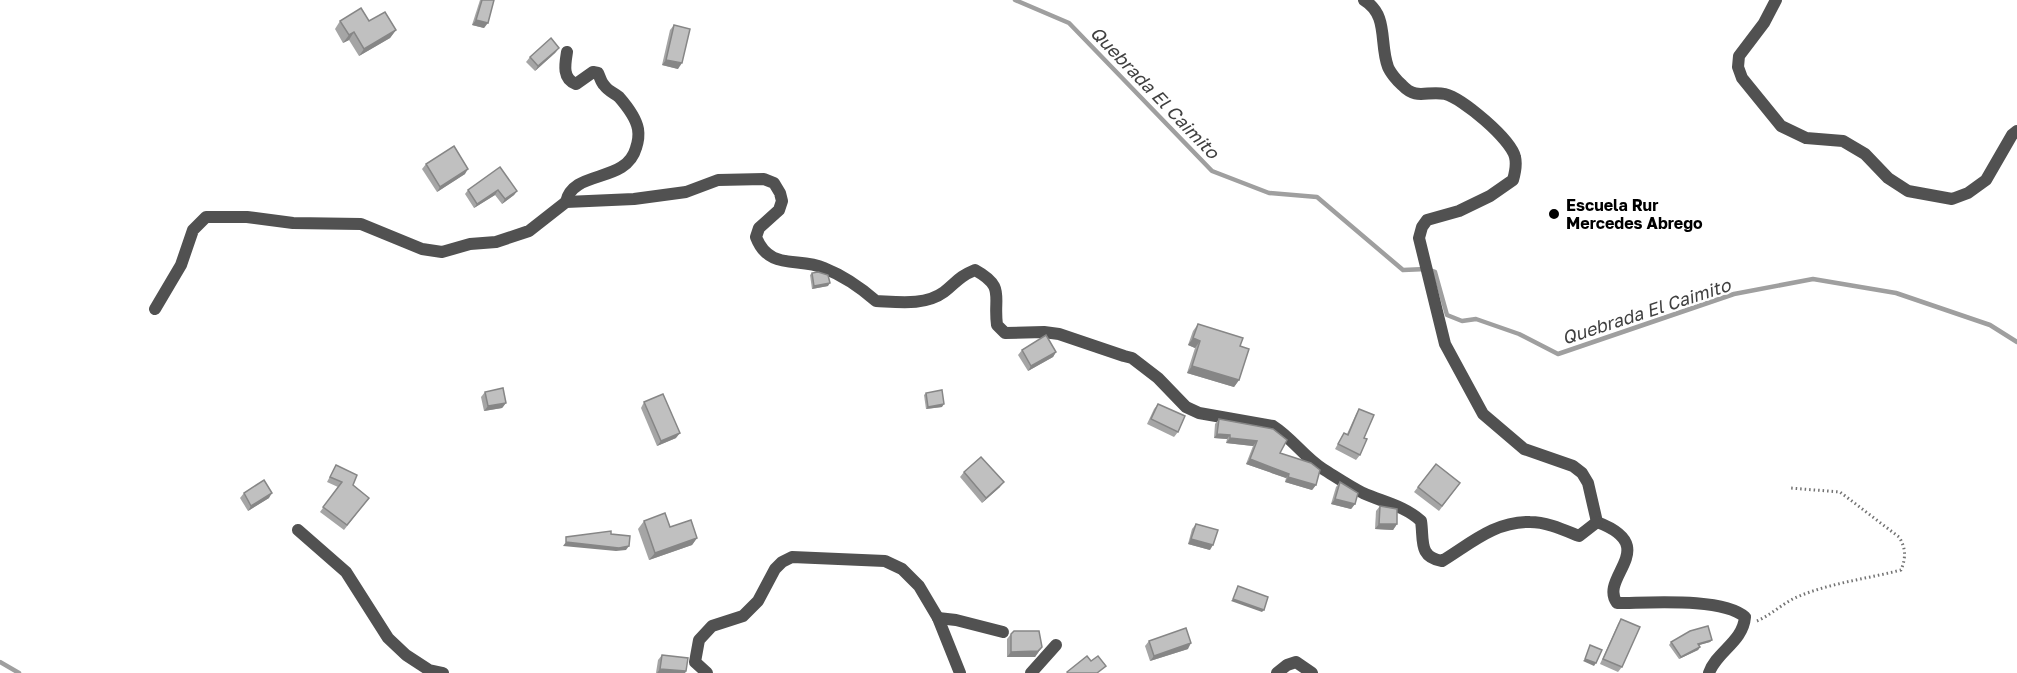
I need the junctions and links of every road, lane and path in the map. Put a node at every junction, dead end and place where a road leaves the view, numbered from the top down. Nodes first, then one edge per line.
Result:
1 (1364, 0) edge
2 (1776, 0) edge
3 (567, 52) dead end
4 (2017, 130) edge
5 (566, 202) junction
6 (155, 309) dead end
7 (1790, 488) dead end
8 (1597, 522) junction
9 (298, 530) dead end
10 (938, 618) junction
11 (1744, 627) junction
12 (1003, 632) dead end
13 (1056, 645) dead end
14 (443, 673) edge
15 (707, 673) edge
16 (960, 673) edge
17 (1031, 673) edge
18 (1277, 673) edge
19 (1312, 673) edge
20 (1709, 673) edge

1 - 8 street
2 - 4 street
3 - 5 street
5 - 6 street
5 - 8 street
7 - 11 path
8 - 11 street
9 - 14 street
10 - 12 street
10 - 15 street
10 - 16 street
11 - 20 street
13 - 17 street
18 - 19 street

